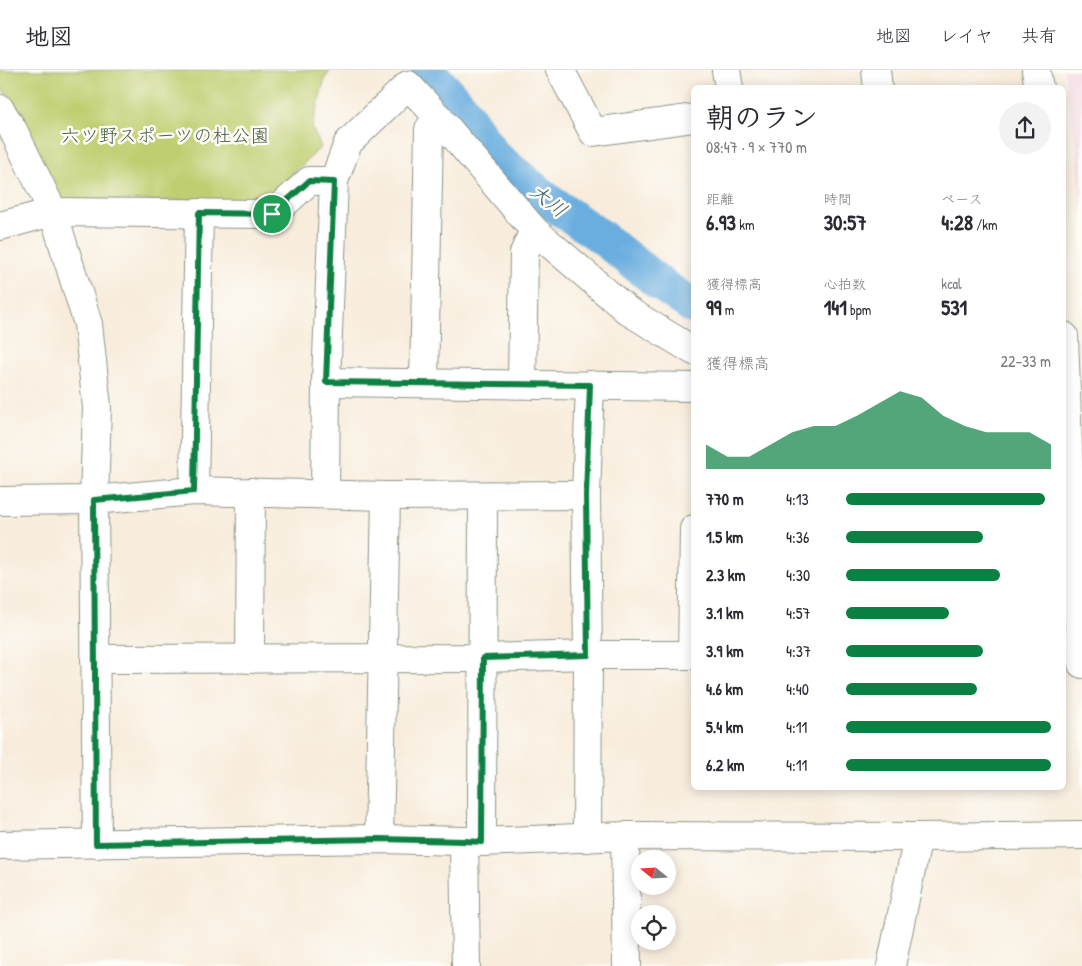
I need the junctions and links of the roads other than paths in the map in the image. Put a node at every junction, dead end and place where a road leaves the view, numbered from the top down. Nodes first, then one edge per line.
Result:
1 (560, 70) edge
2 (726, 70) edge
3 (876, 70) edge
4 (1036, 70) edge
5 (728, 85) edge
6 (878, 85) edge
7 (1038, 85) edge
8 (0, 109) edge
9 (438, 117) junction
10 (691, 118) edge
11 (334, 182) junction
12 (52, 212) junction
13 (199, 213) junction
14 (0, 226) edge
15 (534, 230) junction
16 (691, 350) edge
17 (326, 382) junction
18 (424, 383) junction
19 (522, 384) junction
20 (590, 385) junction
21 (691, 387) edge
22 (1066, 391) edge
23 (194, 491) junction
24 (251, 492) junction
25 (325, 494) junction
26 (586, 495) junction
27 (386, 496) junction
28 (483, 496) junction
29 (94, 500) junction
30 (0, 501) edge
31 (1081, 635) edge
32 (588, 655) junction
33 (691, 655) edge
34 (382, 658) junction
35 (483, 658) junction
36 (95, 659) junction
37 (250, 659) junction
38 (1082, 664) edge
39 (1066, 667) edge
40 (1082, 668) edge
41 (1082, 835) edge
42 (625, 836) junction
43 (918, 837) junction
44 (587, 838) junction
45 (379, 839) junction
46 (473, 842) junction
47 (96, 844) junction
48 (0, 845) edge
49 (466, 966) edge
50 (626, 966) edge
51 (891, 966) edge

1 - 10 street
2 - 5 street
3 - 6 street
4 - 7 street
8 - 12 street
9 - 11 street
9 - 15 street
9 - 18 street
11 - 13 street
11 - 17 street
12 - 13 street
12 - 14 street
12 - 29 street
13 - 23 street
15 - 16 street
15 - 19 street
17 - 18 street
17 - 25 street
18 - 19 street
19 - 20 street
20 - 21 street
20 - 26 street
22 - 31 street
23 - 24 street
23 - 29 street
24 - 25 street
24 - 37 street
25 - 27 street
26 - 28 street
26 - 32 street
27 - 28 street
27 - 34 street
28 - 35 street
29 - 30 street
29 - 36 street
31 - 38 street
32 - 33 street
32 - 35 street
32 - 44 street
34 - 35 street
34 - 37 street
34 - 45 street
35 - 46 street
36 - 37 street
36 - 47 street
39 - 40 street
41 - 43 street
42 - 43 street
42 - 44 street
42 - 50 street
43 - 51 street
44 - 46 street
45 - 46 street
45 - 47 street
46 - 49 street
47 - 48 street

